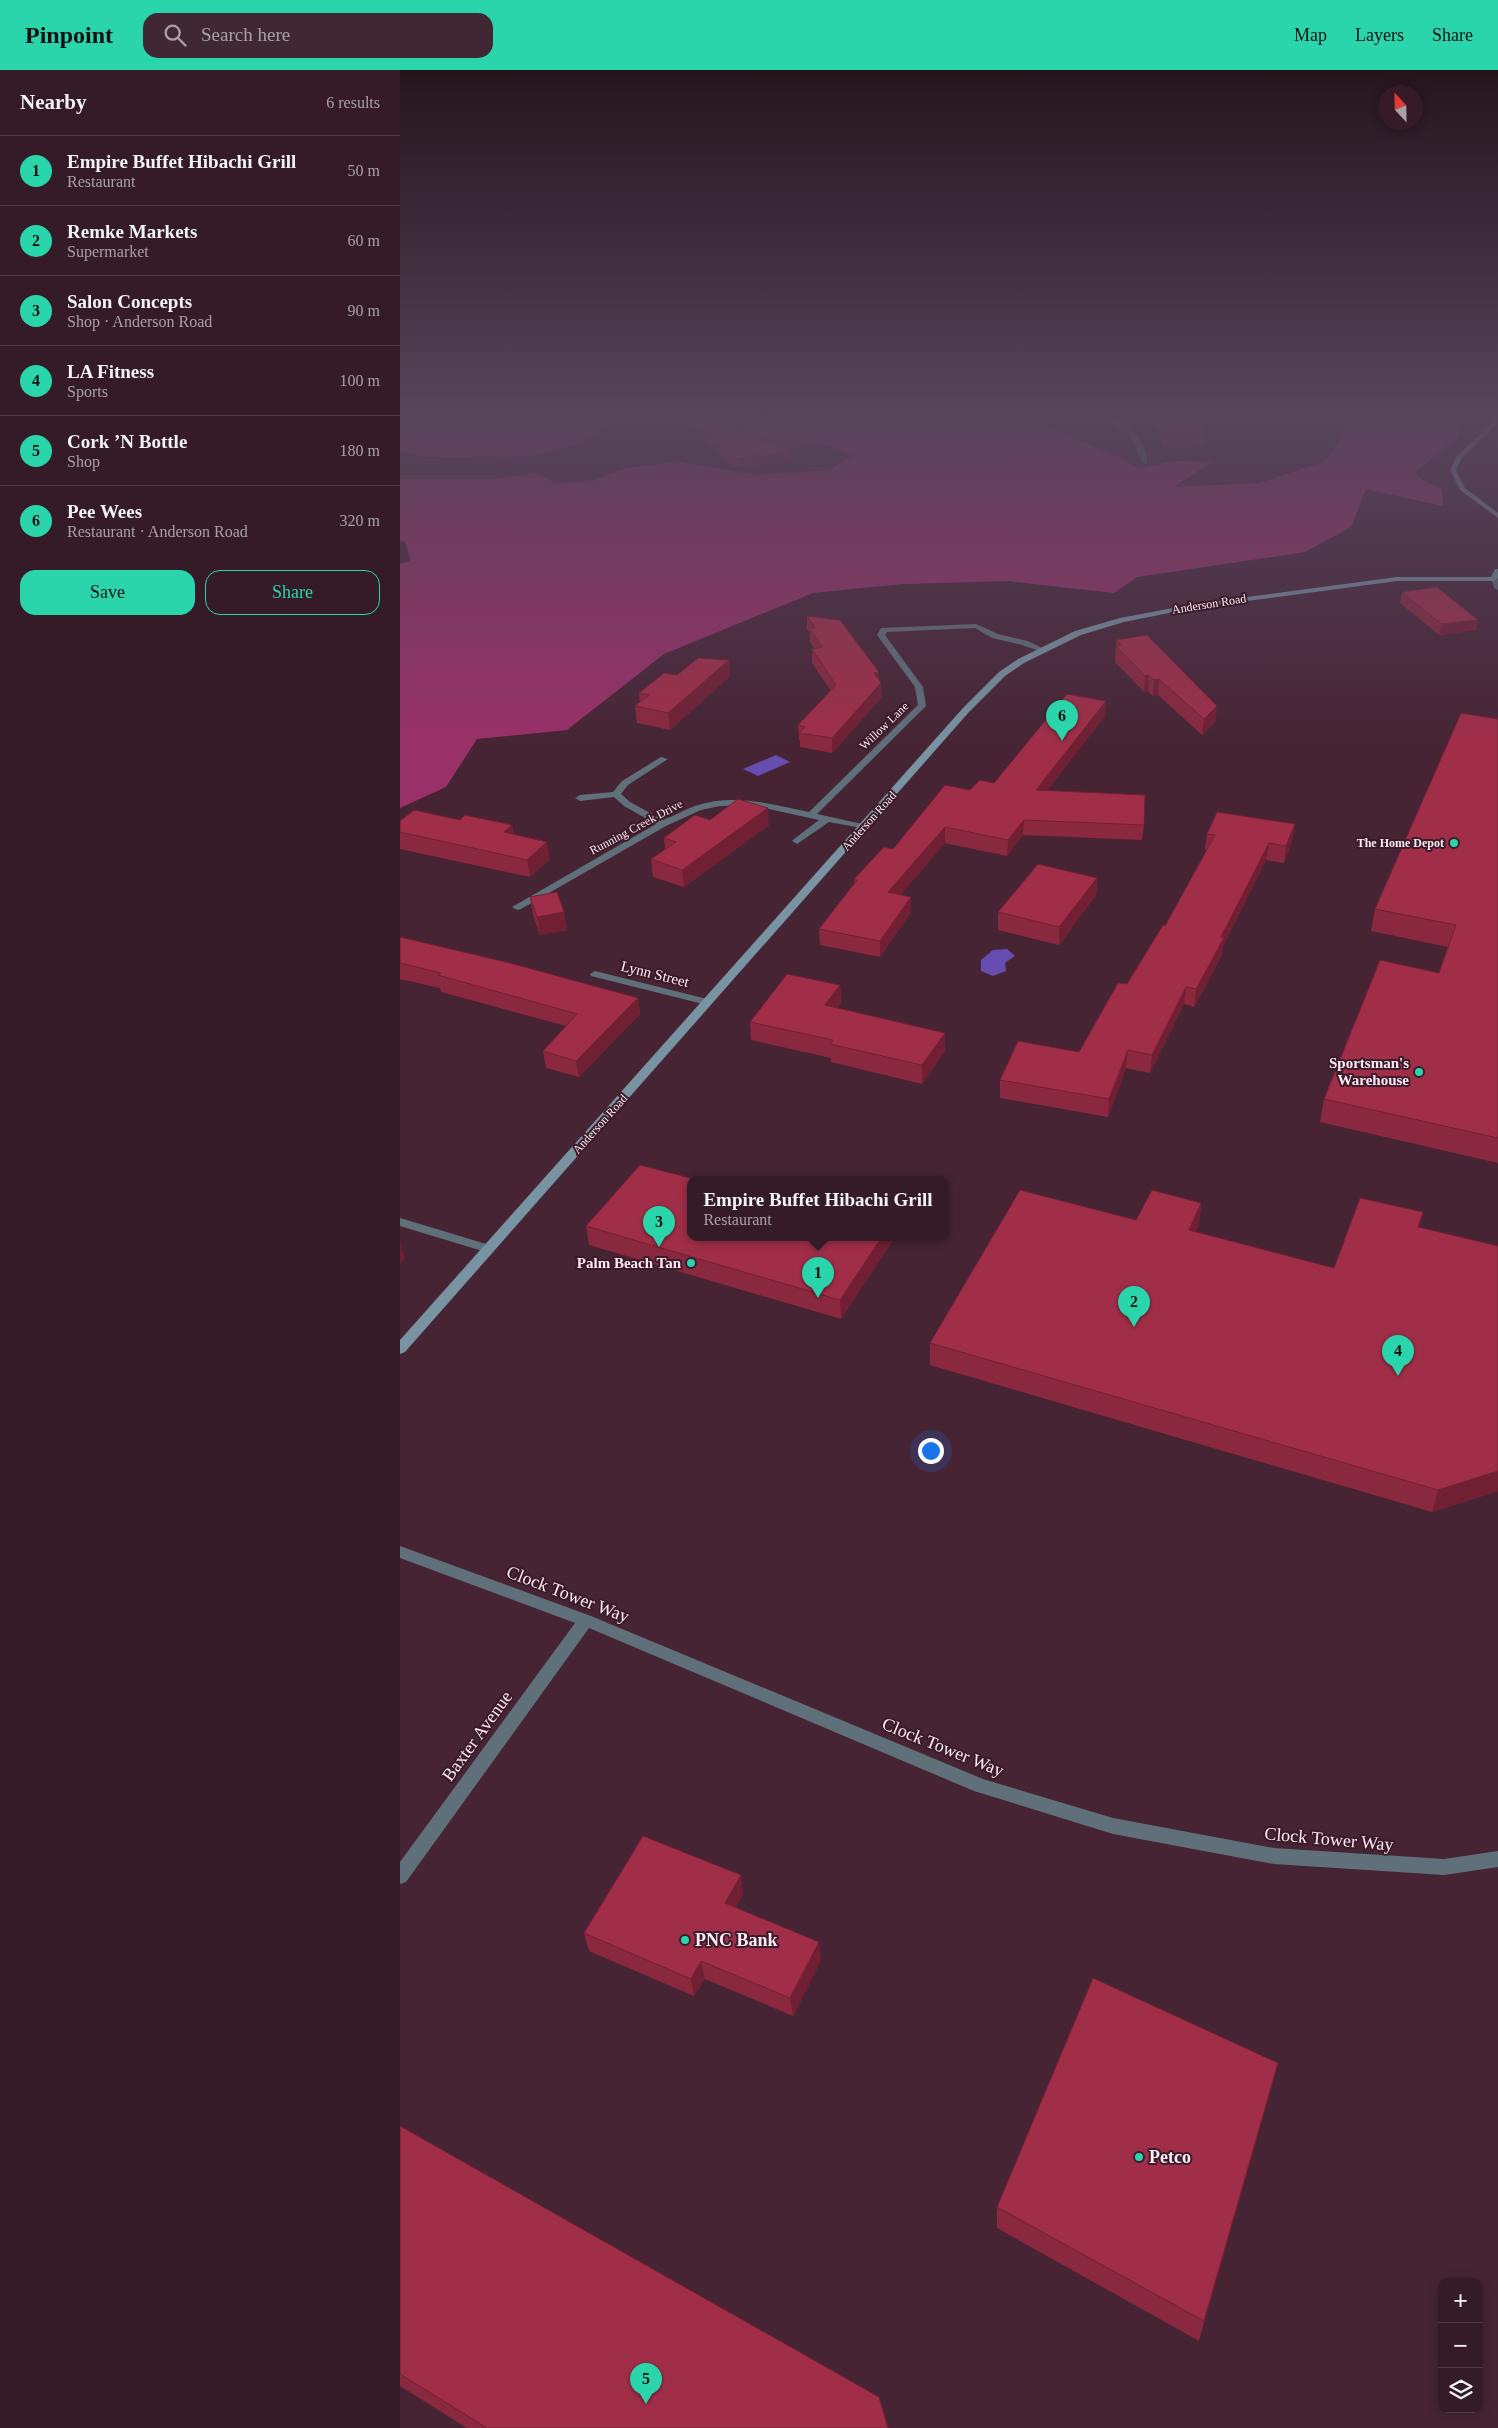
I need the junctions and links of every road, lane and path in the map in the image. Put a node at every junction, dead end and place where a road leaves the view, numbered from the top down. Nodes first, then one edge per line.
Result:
1 (1498, 571) edge
2 (1496, 579) edge
3 (1498, 588) edge
4 (1042, 650) junction
5 (664, 759) dead end
6 (616, 794) junction
7 (580, 798) dead end
8 (811, 815) junction
9 (828, 818) junction
10 (663, 824) junction
11 (864, 827) junction
12 (797, 841) dead end
13 (517, 907) dead end
14 (595, 974) dead end
15 (707, 1002) junction
16 (400, 1222) edge
17 (489, 1249) junction
18 (400, 1350) edge
19 (400, 1552) edge
20 (586, 1620) junction
21 (1498, 1858) edge
22 (400, 1876) edge

1 - 2 street
2 - 3 street
2 - 4 street, Anderson Road
4 - 8 street, Willow Lane
4 - 11 street, Anderson Road
5 - 6 street
6 - 7 street
6 - 10 street
8 - 9 street, Running Creek Drive
8 - 10 street, Running Creek Drive
9 - 11 street, Running Creek Drive
9 - 12 street
10 - 13 street, Running Creek Drive
11 - 15 street, Anderson Road
14 - 15 street, Lynn Street
15 - 17 street, Anderson Road
16 - 17 street
17 - 18 street, Anderson Road
19 - 20 street, Clock Tower Way
20 - 21 street, Clock Tower Way
20 - 22 street, Baxter Avenue

